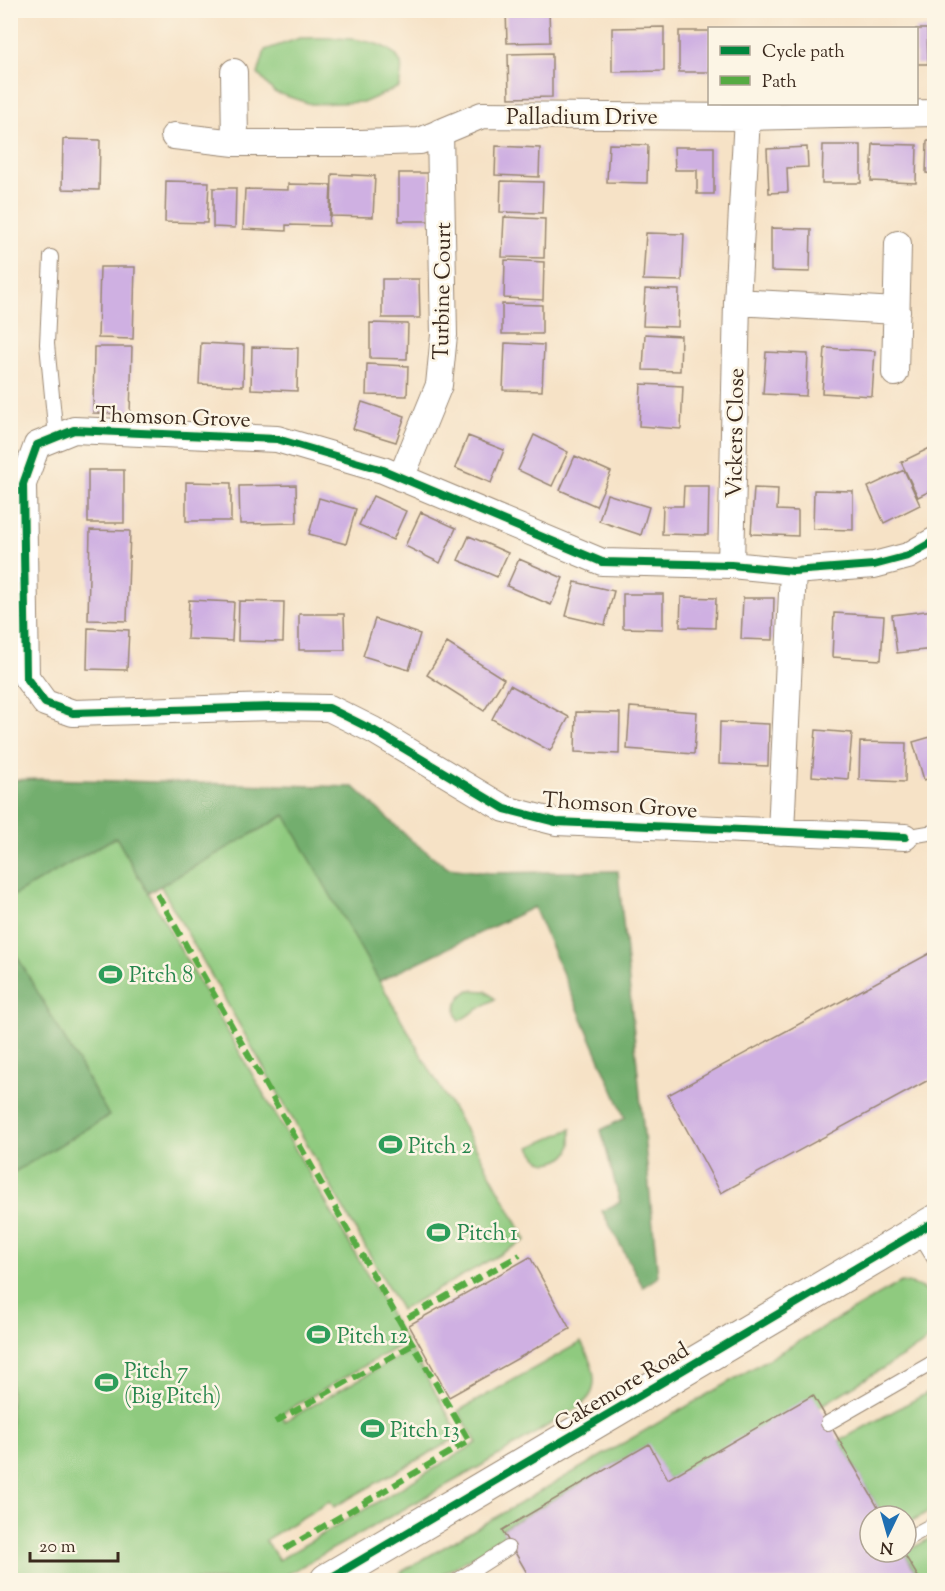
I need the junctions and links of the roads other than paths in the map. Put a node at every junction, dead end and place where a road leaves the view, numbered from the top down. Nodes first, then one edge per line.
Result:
1 (234, 72) dead end
2 (934, 113) edge
3 (747, 117) junction
4 (440, 132) junction
5 (174, 136) dead end
6 (235, 143) junction
7 (898, 244) dead end
8 (51, 257) dead end
9 (737, 302) junction
10 (897, 311) junction
11 (896, 373) dead end
12 (56, 437) junction
13 (401, 478) junction
14 (934, 541) edge
15 (731, 565) junction
16 (793, 571) junction
17 (781, 832) junction
18 (934, 832) edge
19 (905, 837) joint
20 (929, 1237) edge
21 (934, 1362) edge
22 (828, 1423) dead end
23 (934, 1524) edge
24 (918, 1533) edge
25 (508, 1548) dead end
26 (340, 1577) edge
27 (458, 1581) edge

1 - 6 street
2 - 3 street, Palladium Drive
3 - 4 street, Palladium Drive
3 - 9 street, Vickers Close
4 - 6 street, Palladium Drive
4 - 13 street, Turbine Court
5 - 6 street, Palladium Drive
7 - 10 street
8 - 12 lane
9 - 10 street
9 - 15 street, Vickers Close
10 - 11 street
12 - 13 street, Thomson Grove
12 - 17 street, Thomson Grove
13 - 15 street, Thomson Grove
14 - 16 street, Thomson Grove
15 - 16 street, Thomson Grove
16 - 17 street
17 - 19 street, Thomson Grove
18 - 19 lane
20 - 26 main road, Cakemore Road
21 - 22 lane
23 - 24 lane
25 - 27 lane

